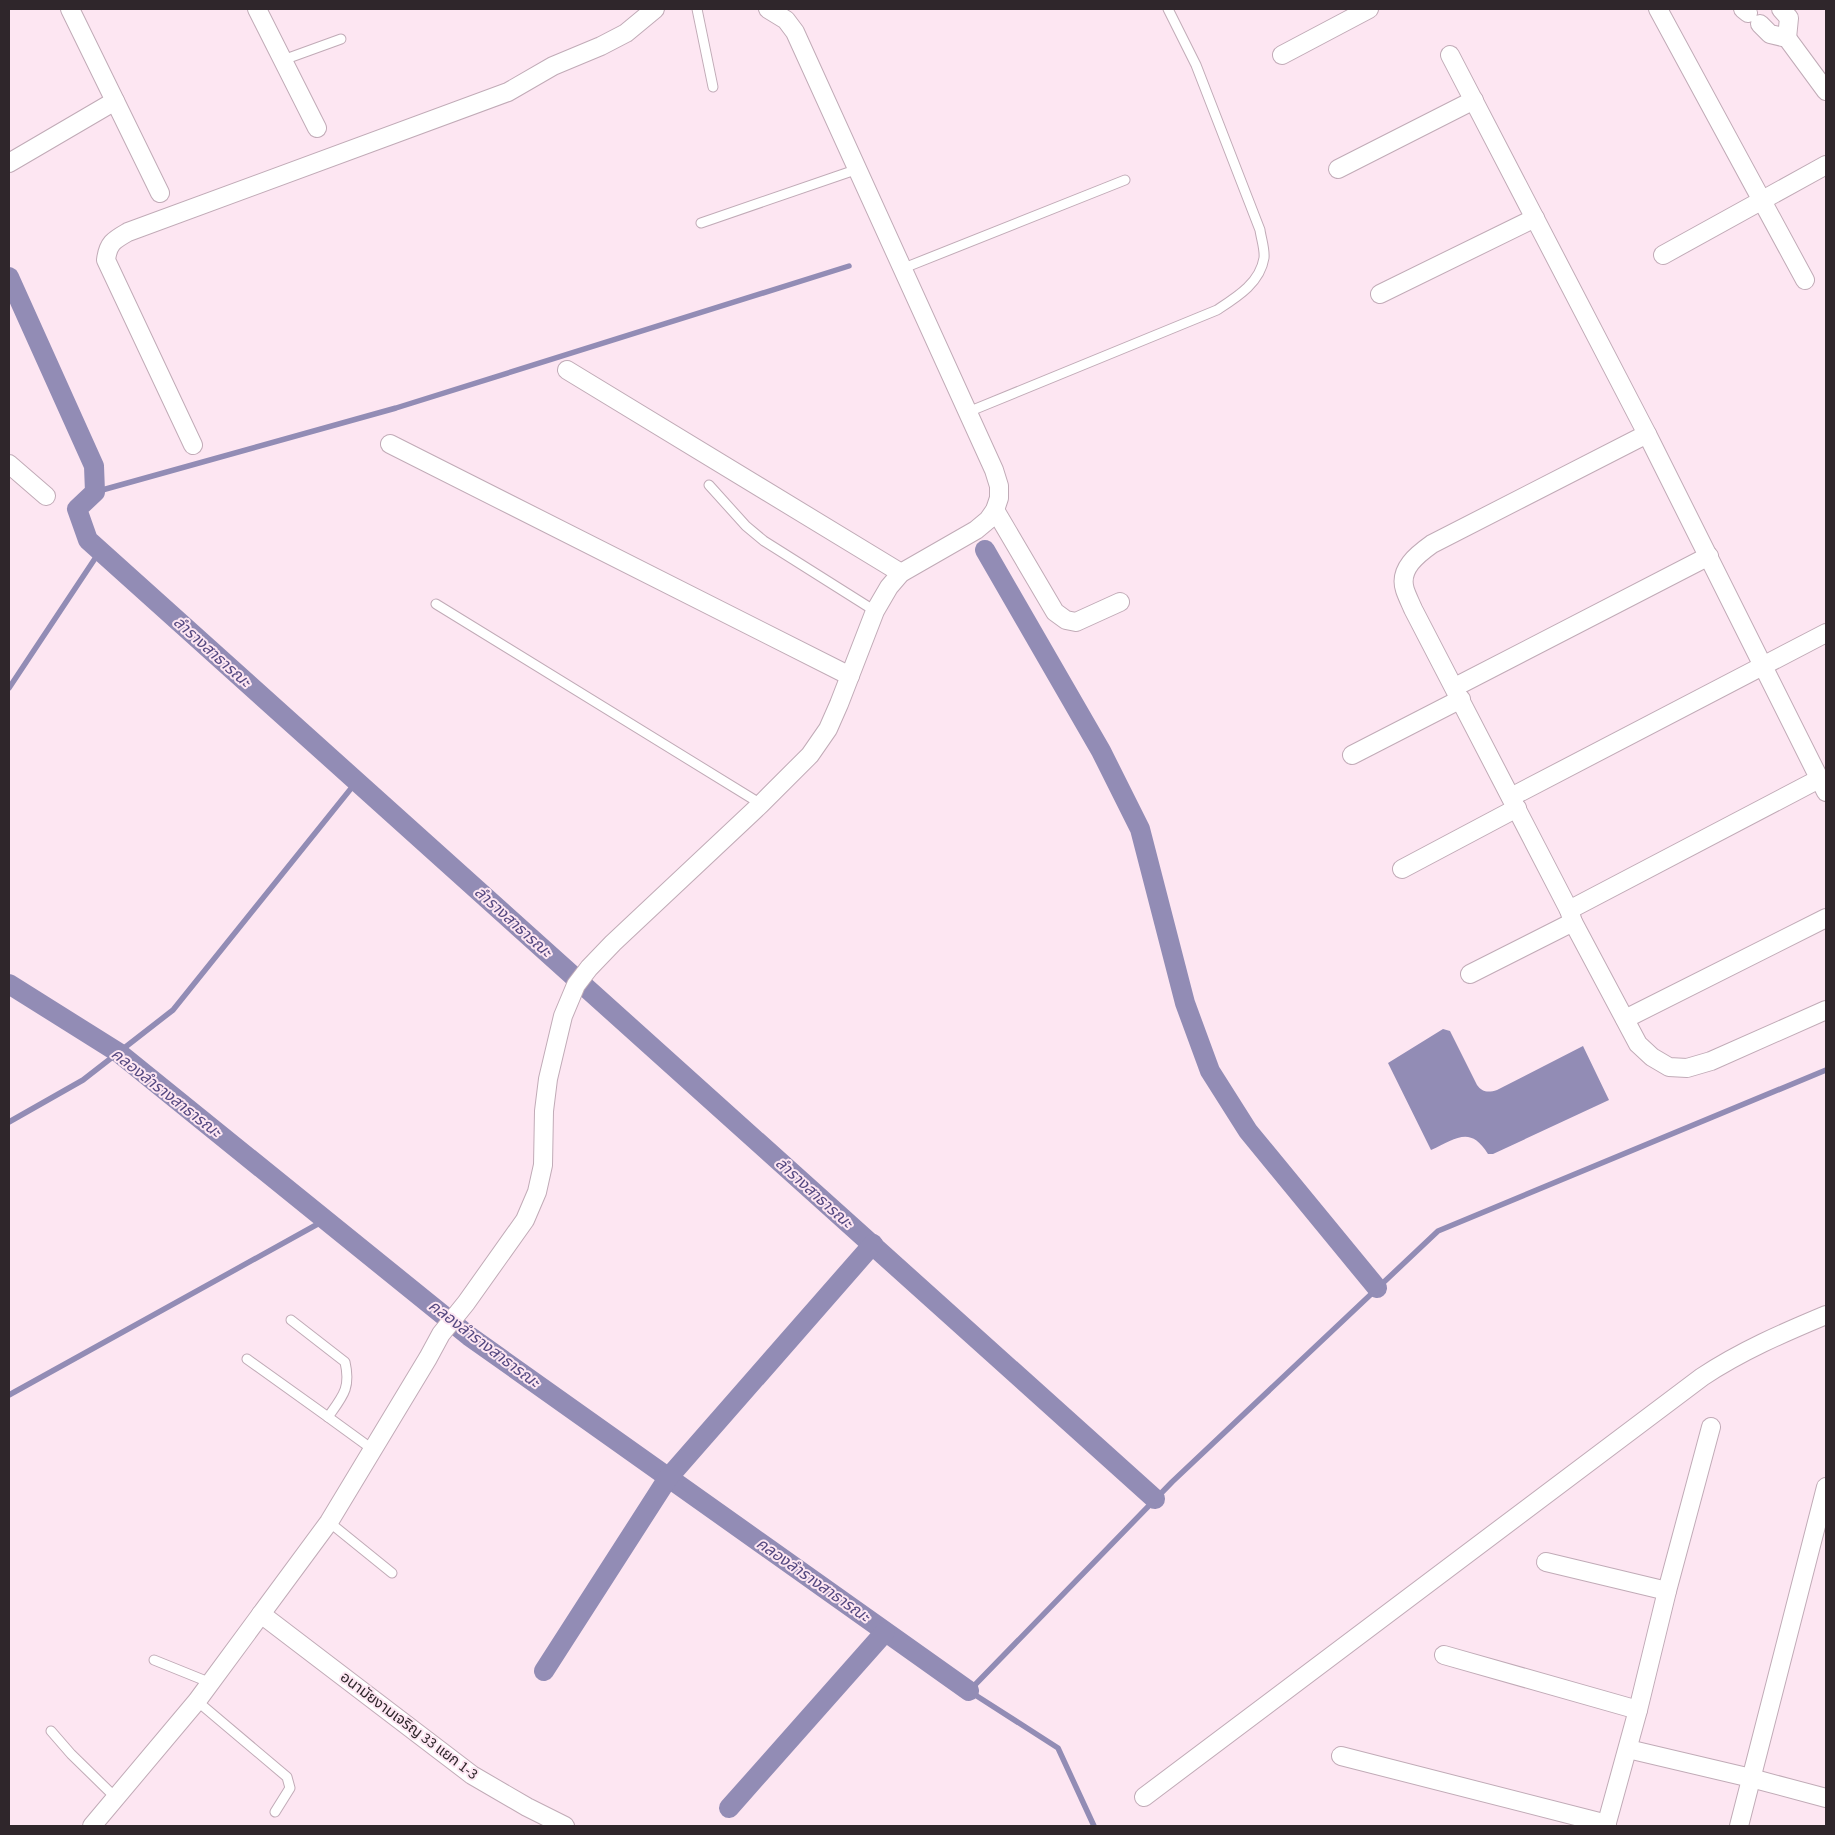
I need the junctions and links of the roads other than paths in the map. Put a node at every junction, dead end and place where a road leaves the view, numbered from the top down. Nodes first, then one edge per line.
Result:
1 (70, 9) edge
2 (257, 9) edge
3 (655, 9) edge
4 (697, 9) edge
5 (768, 9) edge
6 (1168, 9) edge
7 (1368, 9) edge
8 (1658, 9) edge
9 (1781, 9) edge
10 (1750, 15) edge
11 (1787, 38) junction
12 (341, 39) dead end
13 (1282, 54) dead end
14 (1450, 55) dead end
15 (282, 60) junction
16 (713, 87) dead end
17 (1826, 91) edge
18 (1474, 100) junction
19 (115, 101) junction
20 (317, 128) dead end
21 (9, 164) edge
22 (1826, 165) edge
23 (858, 169) junction
24 (1338, 169) dead end
25 (1125, 180) dead end
26 (160, 194) dead end
27 (1762, 201) junction
28 (1535, 218) junction
29 (701, 222) dead end
30 (1663, 255) dead end
31 (904, 268) junction
32 (1805, 280) dead end
33 (1380, 294) dead end
34 (567, 370) dead end
35 (968, 412) junction
36 (1647, 434) junction
37 (390, 444) dead end
38 (193, 445) dead end
39 (9, 464) edge
40 (709, 485) dead end
41 (46, 496) dead end
42 (995, 510) junction
43 (1709, 556) junction
44 (901, 573) junction
45 (1120, 602) dead end
46 (436, 604) dead end
47 (875, 611) junction
48 (1826, 633) edge
49 (1763, 666) junction
50 (850, 676) junction
51 (1458, 693) junction
52 (1352, 755) dead end
53 (1823, 786) edge
54 (1514, 803) junction
55 (761, 804) junction
56 (1402, 870) dead end
57 (1571, 916) junction
58 (1826, 918) edge
59 (1470, 974) dead end
60 (1826, 1010) edge
61 (1625, 1019) junction
62 (1826, 1315) edge
63 (291, 1320) dead end
64 (247, 1359) dead end
65 (328, 1417) junction
66 (1711, 1427) dead end
67 (372, 1449) junction
68 (1826, 1487) edge
69 (329, 1522) junction
70 (1546, 1562) dead end
71 (392, 1573) dead end
72 (1666, 1591) junction
73 (261, 1614) junction
74 (1444, 1655) dead end
75 (154, 1660) dead end
76 (211, 1682) junction
77 (197, 1701) junction
78 (1638, 1710) junction
79 (51, 1731) dead end
80 (1628, 1748) junction
81 (1341, 1756) dead end
82 (1751, 1778) junction
83 (1144, 1797) dead end
84 (116, 1798) junction
85 (1826, 1798) edge
86 (275, 1812) dead end
87 (1606, 1825) edge
88 (92, 1826) edge
89 (565, 1826) edge
90 (1739, 1826) edge

1 - 19 street
2 - 15 street
3 - 38 street
4 - 16 lane
5 - 23 street
6 - 35 lane
7 - 13 street
8 - 27 street
9 - 11 street
10 - 11 street
11 - 17 street
12 - 15 lane
14 - 18 street
15 - 20 street
18 - 24 street
18 - 28 street
19 - 21 street
19 - 26 street
22 - 27 street
23 - 29 lane
23 - 31 street
25 - 31 lane
27 - 30 street
27 - 32 street
28 - 33 street
28 - 36 street
31 - 35 street
34 - 44 street
35 - 42 street
36 - 43 street
36 - 51 street
37 - 50 street
39 - 41 street
40 - 47 lane
42 - 44 street
42 - 45 street
43 - 49 street
43 - 51 street
44 - 47 street
46 - 55 lane
47 - 50 street
48 - 49 street
49 - 53 street
49 - 54 street
50 - 55 street
51 - 52 street
51 - 54 street
53 - 57 street
54 - 56 street
54 - 57 street
55 - 67 street
57 - 59 street
57 - 61 street
58 - 61 street
60 - 61 street
62 - 83 street
63 - 65 lane
64 - 65 lane
65 - 67 lane
66 - 72 street
67 - 69 street
68 - 82 street
69 - 71 lane
69 - 73 street
70 - 72 street
72 - 78 street
73 - 76 street
73 - 89 street, อนามัยงามเจริญ 33 แยก 1-3
74 - 78 street
75 - 76 lane
76 - 77 street
77 - 84 street
77 - 86 lane
78 - 80 street
79 - 84 lane
80 - 82 street
80 - 87 street
81 - 87 street
82 - 85 street
82 - 90 street
84 - 88 street

